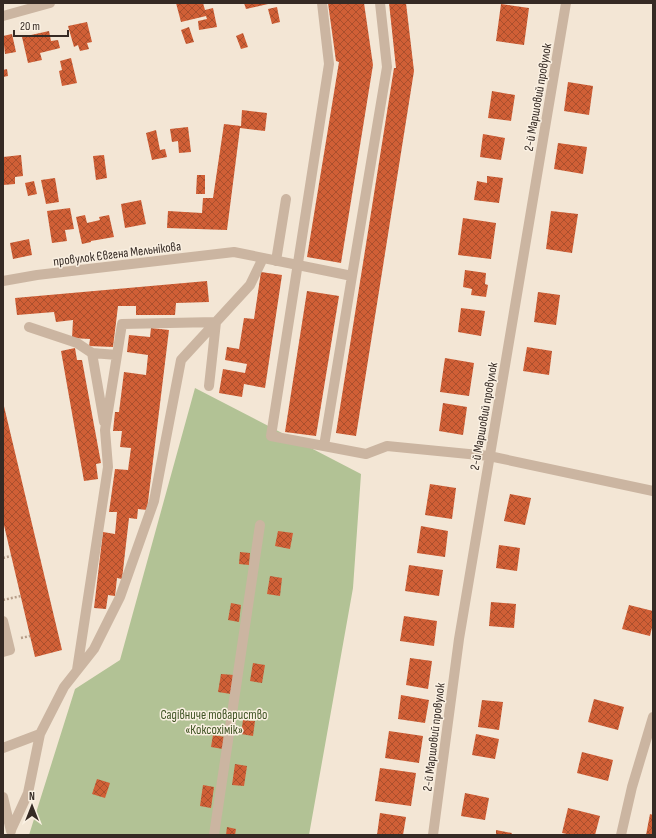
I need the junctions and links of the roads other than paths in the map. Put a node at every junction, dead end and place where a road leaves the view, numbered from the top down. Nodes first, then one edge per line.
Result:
1 (50, 3) edge
2 (322, 3) edge
3 (380, 3) edge
4 (566, 3) edge
5 (3, 16) edge
6 (286, 199) dead end
7 (263, 258) junction
8 (276, 261) junction
9 (297, 266) junction
10 (352, 276) junction
11 (3, 281) edge
12 (216, 322) junction
13 (29, 327) dead end
14 (92, 353) junction
15 (117, 355) junction
16 (209, 386) dead end
17 (105, 430) junction
18 (324, 446) junction
19 (489, 456) junction
20 (653, 491) edge
21 (260, 525) dead end
22 (3, 621) edge
23 (3, 652) edge
24 (76, 672) junction
25 (653, 718) edge
26 (40, 734) junction
27 (3, 748) edge
28 (3, 798) edge
29 (10, 833) edge
30 (214, 835) edge
31 (433, 835) edge
32 (621, 835) edge

1 - 5 street
2 - 9 street
3 - 10 street
4 - 19 street, 2-й Маршовий провулок
6 - 8 street
7 - 8 street, провулок Євгена Мельнікова
7 - 11 street, провулок Євгена Мельнікова
7 - 12 street
8 - 9 street, провулок Євгена Мельнікова
9 - 10 street, провулок Євгена Мельнікова
9 - 18 street
10 - 18 street
12 - 15 street
12 - 16 street
12 - 24 street
13 - 14 street
14 - 15 street
14 - 17 street
15 - 17 street
17 - 24 street
18 - 19 street
19 - 20 street
19 - 31 street, 2-й Маршовий провулок
21 - 30 street
22 - 23 street
24 - 26 street
25 - 32 street
26 - 27 street
26 - 29 street
28 - 29 street

